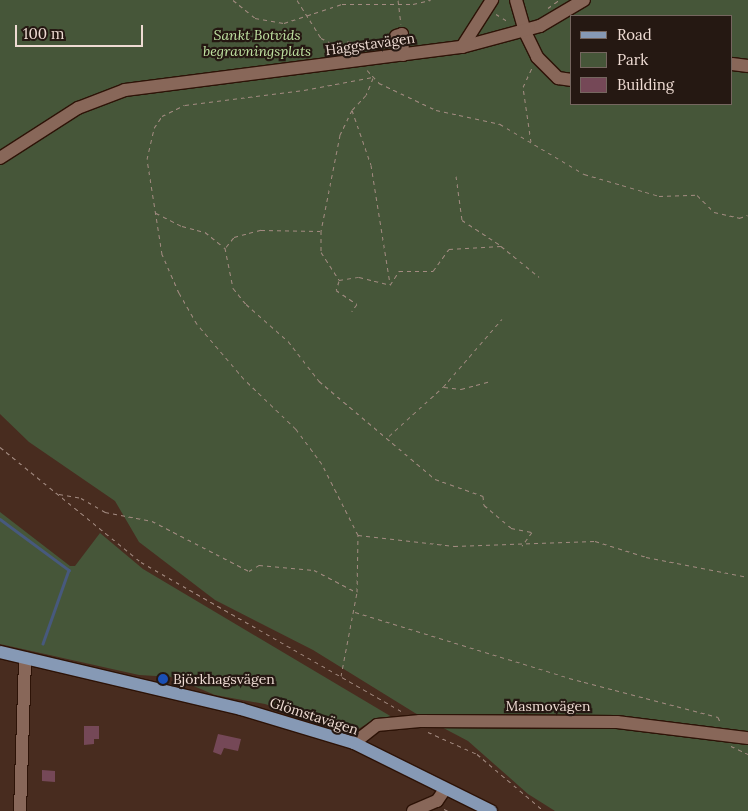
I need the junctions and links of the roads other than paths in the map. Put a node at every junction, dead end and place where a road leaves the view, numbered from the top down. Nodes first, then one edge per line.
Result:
1 (516, 0) edge
2 (576, 2) edge
3 (490, 4) edge
4 (524, 32) junction
5 (399, 35) road end
6 (462, 47) junction
7 (403, 55) junction
8 (733, 64) edge
9 (748, 66) edge
10 (570, 80) edge
11 (0, 158) edge
12 (0, 652) edge
13 (25, 658) junction
14 (748, 738) edge
15 (354, 744) junction
16 (445, 788) junction
17 (20, 811) edge
18 (413, 811) edge
19 (491, 811) edge

1 - 4 street
2 - 4 street, Häggstavägen
3 - 6 street
4 - 6 street, Häggstavägen
4 - 10 street
5 - 7 street
6 - 7 street, Häggstavägen
7 - 11 street, Häggstavägen
8 - 9 street
12 - 13 main road, Glömstavägen
13 - 15 main road, Glömstavägen
13 - 17 street
14 - 15 street, Masmovägen
15 - 16 main road, Glömstavägen
16 - 18 street
16 - 19 main road, Glömstavägen

